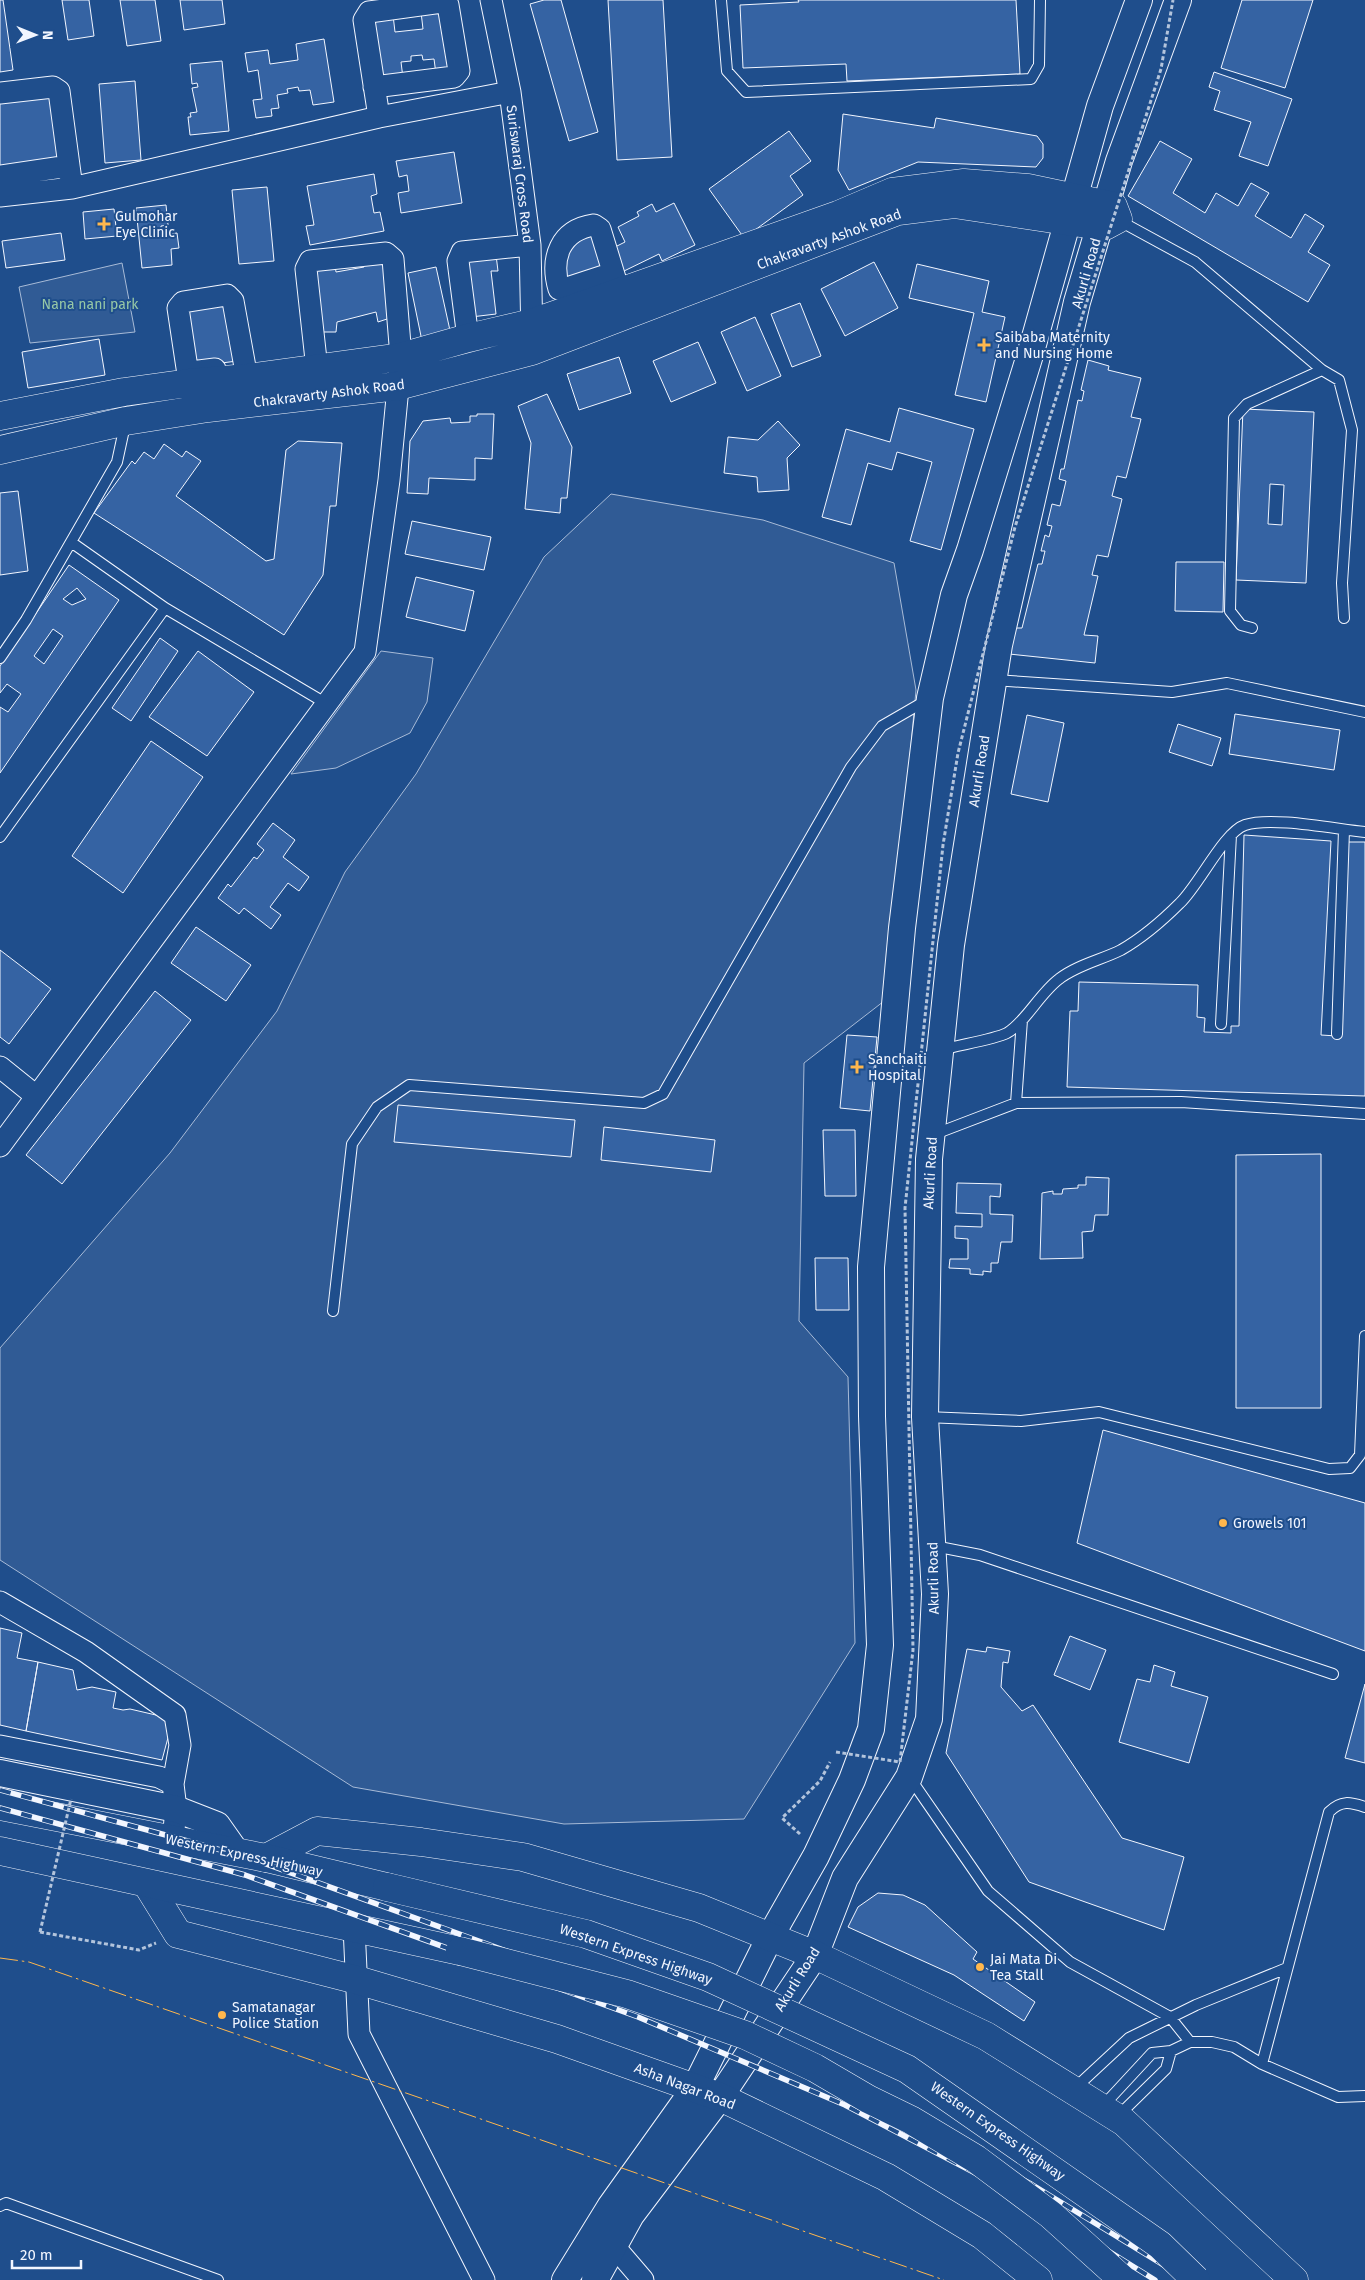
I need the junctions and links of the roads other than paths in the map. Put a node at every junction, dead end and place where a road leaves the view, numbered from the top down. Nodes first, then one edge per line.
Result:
1 (491, 0) edge
2 (721, 0) edge
3 (1040, 0) edge
4 (1139, 0) edge
5 (1178, 0) edge
6 (374, 87) junction
7 (510, 92) junction
8 (0, 93) edge
9 (379, 117) junction
10 (70, 166) junction
11 (0, 176) edge
12 (72, 188) junction
13 (0, 196) edge
14 (1070, 210) junction
15 (860, 216) junction
16 (1108, 217) junction
17 (530, 252) junction
18 (557, 256) junction
19 (616, 282) junction
20 (532, 323) junction
21 (468, 338) junction
22 (532, 351) junction
23 (401, 357) junction
24 (317, 369) junction
25 (1322, 370) junction
26 (398, 386) junction
27 (0, 416) edge
28 (126, 421) junction
29 (0, 450) edge
30 (71, 542) junction
31 (165, 608) junction
32 (1344, 618) dead end
33 (1252, 628) dead end
34 (0, 658) edge
35 (993, 680) junction
36 (930, 698) junction
37 (327, 704) junction
38 (1365, 712) edge
39 (1344, 830) junction
40 (1365, 832) edge
41 (1231, 835) junction
42 (0, 837) edge
43 (1022, 1020) junction
44 (1221, 1024) dead end
45 (1337, 1034) dead end
46 (940, 1050) junction
47 (8, 1073) edge
48 (36, 1096) junction
49 (1016, 1103) junction
50 (1365, 1114) edge
51 (932, 1136) junction
52 (0, 1146) edge
53 (334, 1311) dead end
54 (1365, 1336) edge
55 (925, 1417) junction
56 (933, 1545) junction
57 (0, 1602) edge
58 (1333, 1674) dead end
59 (0, 1746) edge
60 (0, 1773) edge
61 (909, 1777) junction
62 (173, 1784) junction
63 (0, 1806) edge
64 (1365, 1807) edge
65 (176, 1809) junction
66 (173, 1840) junction
67 (0, 1851) edge
68 (236, 1852) junction
69 (266, 1858) junction
70 (147, 1884) junction
71 (354, 1928) junction
72 (770, 1937) junction
73 (815, 1955) junction
74 (1287, 1968) junction
75 (357, 1980) junction
76 (1170, 2017) junction
77 (1190, 2042) junction
78 (1171, 2051) junction
79 (1262, 2064) junction
80 (1073, 2090) junction
81 (708, 2092) junction
82 (1365, 2096) edge
83 (1110, 2112) junction
84 (0, 2206) edge
85 (613, 2245) junction
86 (218, 2280) edge
87 (484, 2280) edge
88 (565, 2280) edge
89 (595, 2280) edge
90 (643, 2280) edge
91 (1038, 2280) edge
92 (1123, 2280) edge
93 (1196, 2280) edge
94 (1294, 2280) edge

1 - 7 street, Suriswaraj Cross Road
2 - 3 lane
4 - 14 street, Akurli Road
5 - 16 street, Akurli Road
6 - 6 street
6 - 9 street
7 - 9 street
7 - 17 street, Suriswaraj Cross Road
8 - 10 street
9 - 12 street
10 - 11 street
10 - 12 street
12 - 13 street
14 - 15 main road, Chakravarty Ashok Road
14 - 15 main road, Chakravarty Ashok Road
14 - 16 main road, Chakravarty Ashok Road
14 - 36 street, Akurli Road
15 - 19 main road, Chakravarty Ashok Road
15 - 22 main road, Chakravarty Ashok Road
16 - 25 lane
16 - 35 street, Akurli Road
17 - 18 street
17 - 20 street, Suriswaraj Cross Road
17 - 21 street
18 - 19 street
18 - 19 street
19 - 20 main road, Chakravarty Ashok Road
20 - 21 main road, Chakravarty Ashok Road
20 - 22 street, Suriswaraj Cross Road
21 - 23 main road, Chakravarty Ashok Road
22 - 26 main road, Chakravarty Ashok Road
23 - 24 main road, Chakravarty Ashok Road
23 - 24 street
23 - 26 street
24 - 27 main road, Chakravarty Ashok Road
25 - 32 lane
25 - 33 lane
26 - 28 main road, Chakravarty Ashok Road
26 - 37 street
28 - 29 main road, Chakravarty Ashok Road
28 - 30 lane
30 - 31 lane
30 - 34 lane
31 - 37 lane
31 - 42 lane
35 - 38 lane
35 - 46 street, Akurli Road
36 - 53 lane
36 - 72 street, Akurli Road
37 - 48 street
39 - 40 lane
39 - 41 lane
39 - 45 lane
41 - 43 lane
41 - 44 lane
43 - 46 lane
43 - 49 lane
46 - 51 street, Akurli Road
47 - 48 street
48 - 52 street
49 - 50 lane
49 - 51 lane
51 - 55 street, Akurli Road
54 - 55 lane
55 - 56 street, Akurli Road
56 - 58 lane
56 - 61 street, Akurli Road
57 - 62 street
59 - 62 street
60 - 65 street
61 - 73 street, Akurli Road
61 - 76 lane
62 - 65 street
63 - 66 main road, Western Express Highway
64 - 74 lane
65 - 66 street
65 - 68 street
66 - 68 main road, Western Express Highway
67 - 70 main road
68 - 69 main road, Western Express Highway
69 - 72 main road
69 - 93 main road, Western Express Highway, bridge
70 - 71 main road
70 - 75 main road, Asha Nagar Road
71 - 75 street
71 - 92 main road, bridge
72 - 73 main road
72 - 81 street, Akurli Road
73 - 80 main road
73 - 81 street, Akurli Road
74 - 76 lane
74 - 79 lane
75 - 81 main road, Asha Nagar Road
75 - 87 street
76 - 77 lane
76 - 80 lane
77 - 78 lane
77 - 79 lane
78 - 83 lane
78 - 83 lane
79 - 82 lane
80 - 83 main road
81 - 85 street, Akurli Road
81 - 88 street, Akurli Road
81 - 91 main road, Asha Nagar Road
83 - 94 main road
84 - 86 lane
85 - 89 street, Akurli Road
85 - 90 street

